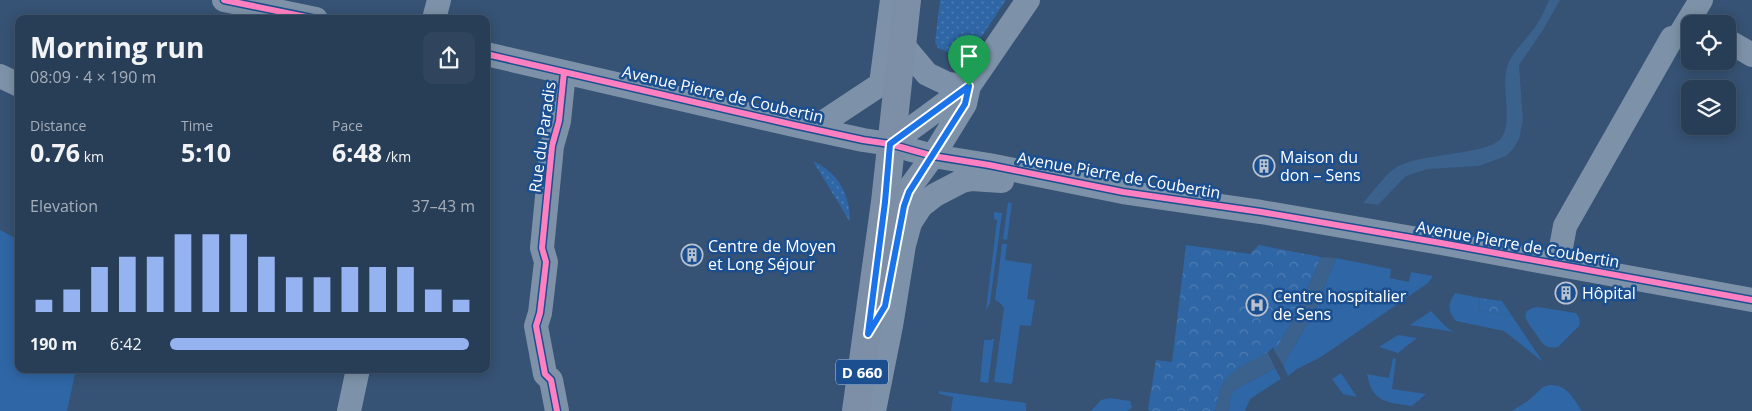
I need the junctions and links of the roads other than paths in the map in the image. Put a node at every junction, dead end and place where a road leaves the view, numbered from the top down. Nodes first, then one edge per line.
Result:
1 (224, 0) edge
2 (439, 0) edge
3 (892, 0) edge
4 (907, 0) edge
5 (1028, 0) edge
6 (1697, 14) edge
7 (297, 15) edge
8 (435, 15) edge
9 (901, 43) junction
10 (1736, 45) edge
11 (490, 55) edge
12 (1752, 55) edge
13 (564, 72) junction
14 (0, 76) edge
15 (15, 83) edge
16 (969, 86) junction
17 (813, 129) junction
18 (890, 144) junction
19 (933, 156) junction
20 (1123, 192) junction
21 (1558, 264) junction
22 (1670, 285) junction
23 (1752, 289) edge
24 (1752, 300) edge
25 (868, 334) junction
26 (357, 373) edge
27 (349, 411) edge
28 (557, 411) edge
29 (856, 411) edge
30 (874, 411) edge

1 - 7 street
2 - 8 street
3 - 17 street, Avenue Pierre de Coubertin
4 - 9 main road
5 - 16 street
6 - 21 street
9 - 16 street
9 - 18 main road
10 - 12 street
11 - 13 street, Avenue Pierre de Coubertin
13 - 17 street, Avenue Pierre de Coubertin
13 - 28 street, Rue du Paradis
14 - 15 street
16 - 18 street
16 - 19 street
17 - 18 street, Avenue Pierre de Coubertin
18 - 19 street, Avenue Pierre de Coubertin
18 - 25 main road, D 660
19 - 20 street, Avenue Pierre de Coubertin
19 - 25 street
20 - 21 street, Avenue Pierre de Coubertin
20 - 30 street, Avenue Pierre de Coubertin
21 - 22 street, Avenue Pierre de Coubertin
22 - 23 street, Avenue Pierre de Coubertin
22 - 24 street, Avenue Pierre de Coubertin
25 - 29 main road, D 660
26 - 27 street

